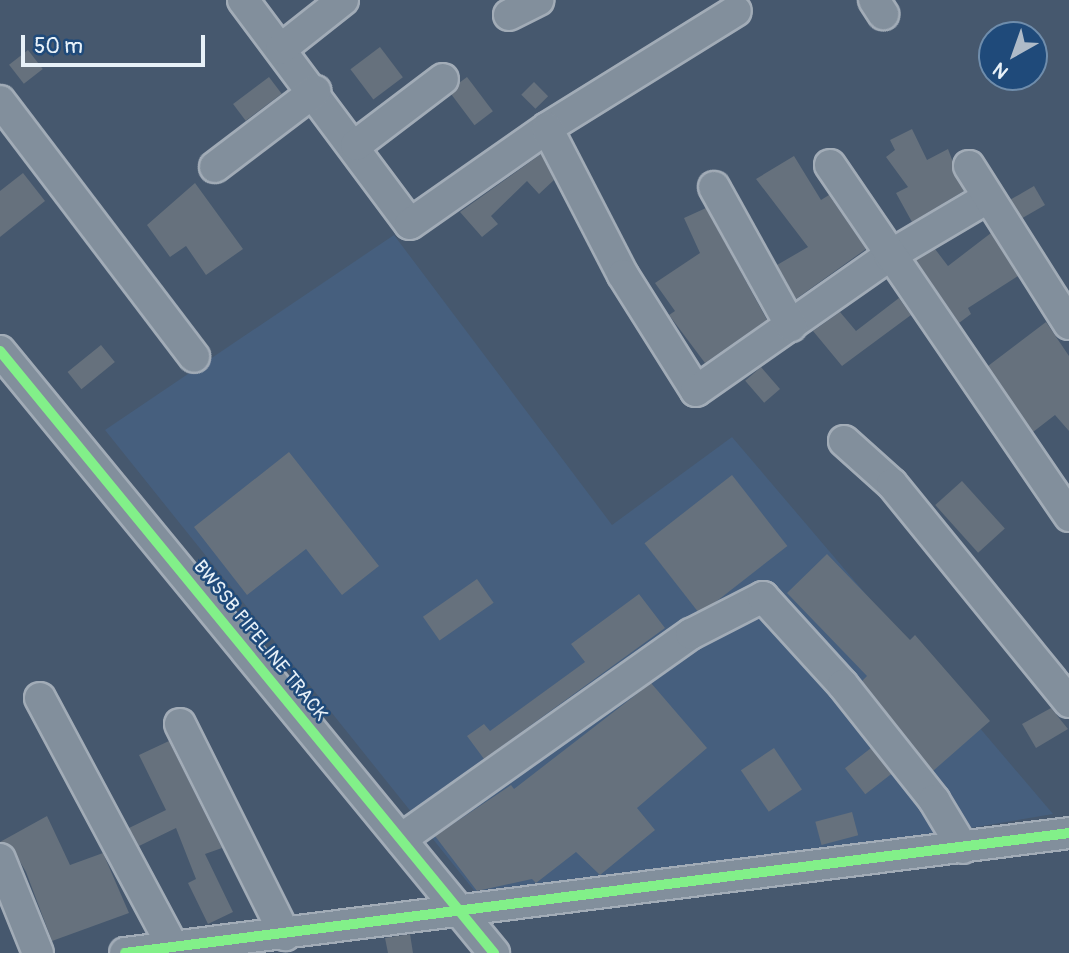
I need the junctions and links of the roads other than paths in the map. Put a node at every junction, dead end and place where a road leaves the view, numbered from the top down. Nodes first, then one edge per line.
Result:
1 (243, 0) edge
2 (343, 0) edge
3 (538, 0) edge
4 (736, 11) dead end
5 (509, 15) dead end
6 (281, 49) junction
7 (443, 79) dead end
8 (315, 91) junction
9 (0, 101) edge
10 (547, 128) junction
11 (356, 145) junction
12 (830, 165) dead end
13 (969, 166) dead end
14 (215, 167) dead end
15 (714, 187) dead end
16 (987, 198) junction
17 (890, 256) junction
18 (1069, 324) edge
19 (791, 326) junction
20 (0, 351) edge
21 (194, 357) dead end
22 (844, 440) dead end
23 (1069, 516) edge
24 (40, 698) dead end
25 (1069, 702) edge
26 (180, 724) dead end
27 (1069, 833) edge
28 (401, 839) junction
29 (963, 848) junction
30 (0, 859) edge
31 (463, 915) junction
32 (268, 942) edge
33 (334, 942) edge
34 (176, 950) edge
35 (38, 953) edge
36 (125, 953) edge
37 (494, 953) edge

1 - 6 street
2 - 6 street
3 - 5 street
4 - 10 street
6 - 8 street
7 - 11 street
8 - 11 street
8 - 14 street
9 - 21 street
10 - 11 street
10 - 19 street
12 - 17 street
13 - 16 street
15 - 19 street
16 - 17 street
16 - 18 street
17 - 19 street
17 - 23 street
20 - 28 street, BWSSB PIPELINE TRACK
22 - 25 street
24 - 34 street
26 - 32 street
27 - 29 street
28 - 29 street
28 - 31 street, BWSSB PIPELINE TRACK
29 - 31 street
30 - 35 street
31 - 33 street
31 - 37 street, BWSSB PIPELINE TRACK
32 - 33 street
32 - 34 street
34 - 36 street

